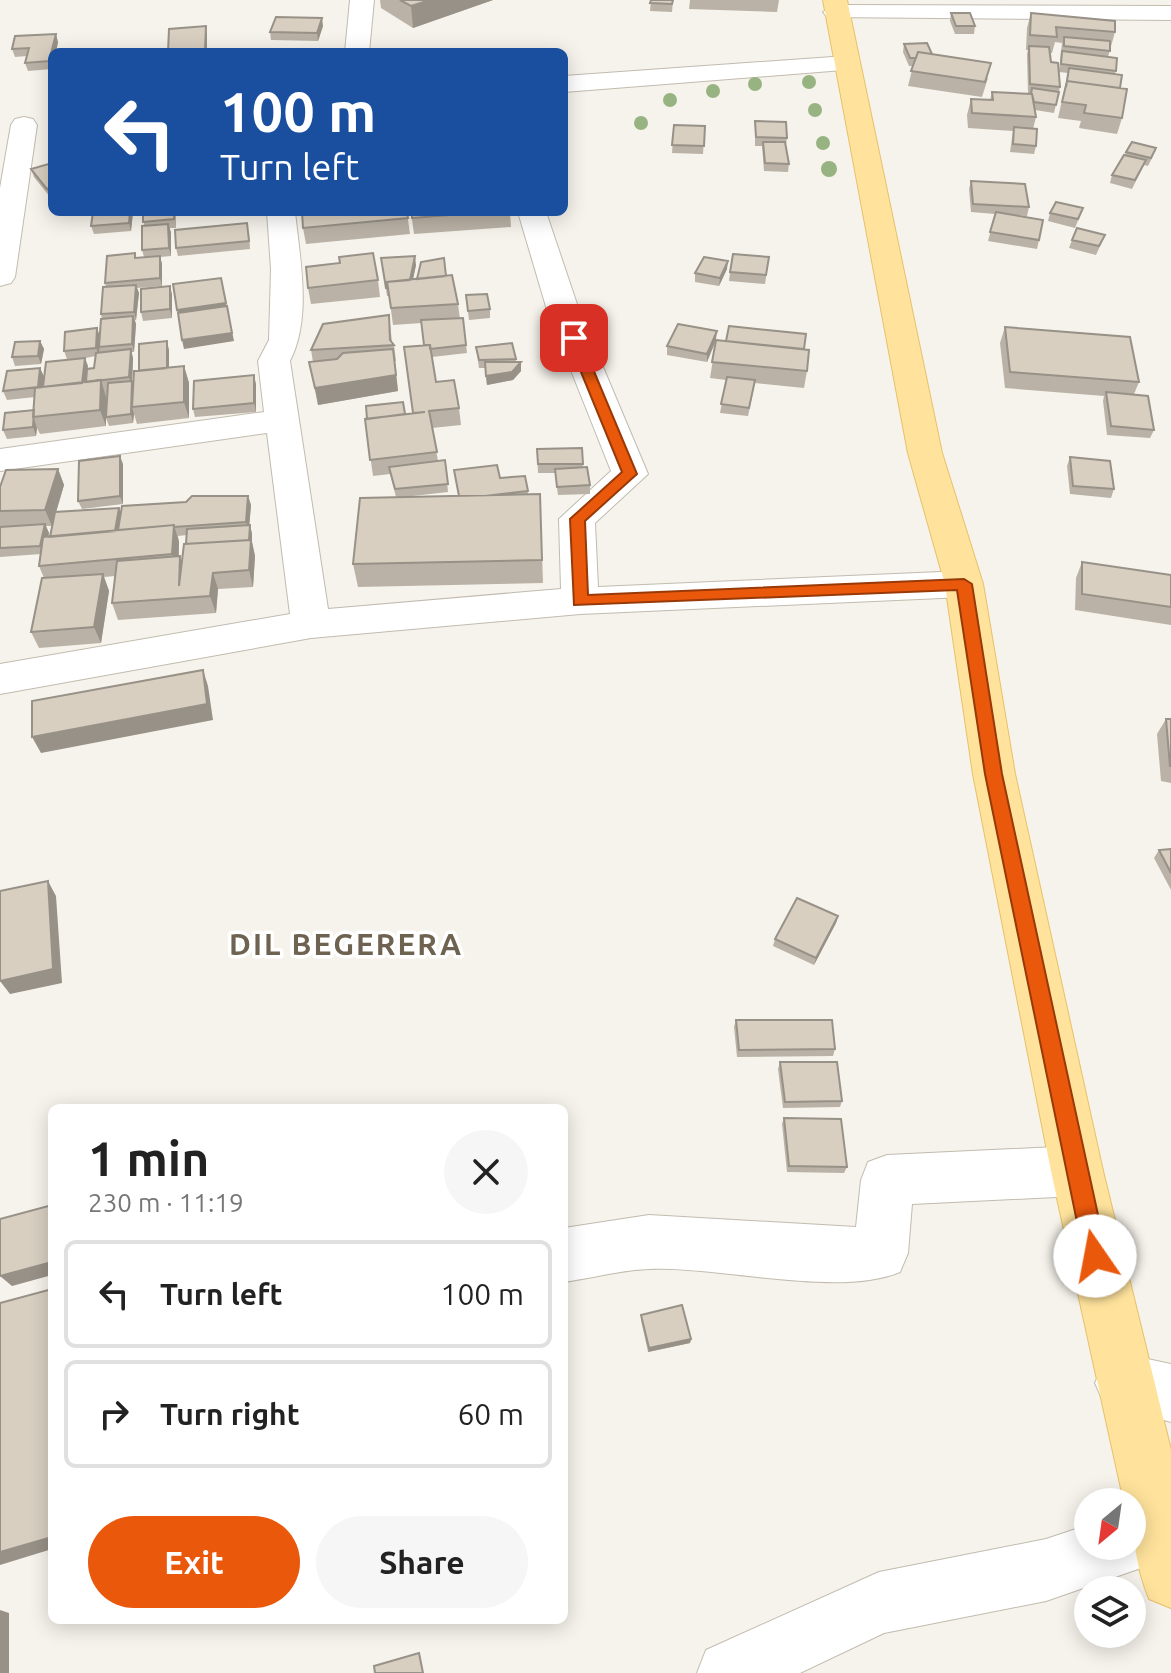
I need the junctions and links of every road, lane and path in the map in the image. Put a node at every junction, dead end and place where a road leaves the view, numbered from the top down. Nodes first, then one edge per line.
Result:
1 (362, 0) edge
2 (835, 6) edge
3 (1100, 6) edge
4 (1171, 13) edge
5 (357, 48) edge
6 (847, 64) junction
7 (568, 84) edge
8 (25, 125) edge
9 (281, 216) edge
10 (533, 216) edge
11 (0, 277) edge
12 (284, 420) junction
13 (0, 460) edge
14 (964, 584) junction
15 (580, 601) junction
16 (311, 624) junction
17 (0, 679) edge
18 (1077, 1171) junction
19 (568, 1254) edge
20 (1148, 1388) edge
21 (1146, 1549) edge
22 (1094, 1560) edge
23 (729, 1673) edge

1 - 5 street
2 - 3 street
2 - 6 main road
3 - 4 street
6 - 7 street
6 - 14 main road
8 - 11 street
9 - 12 street
10 - 15 street
12 - 13 street
12 - 16 street
14 - 15 street
14 - 18 main road
15 - 16 street
16 - 17 street
18 - 19 street
18 - 20 main road
20 - 21 main road
22 - 23 street

